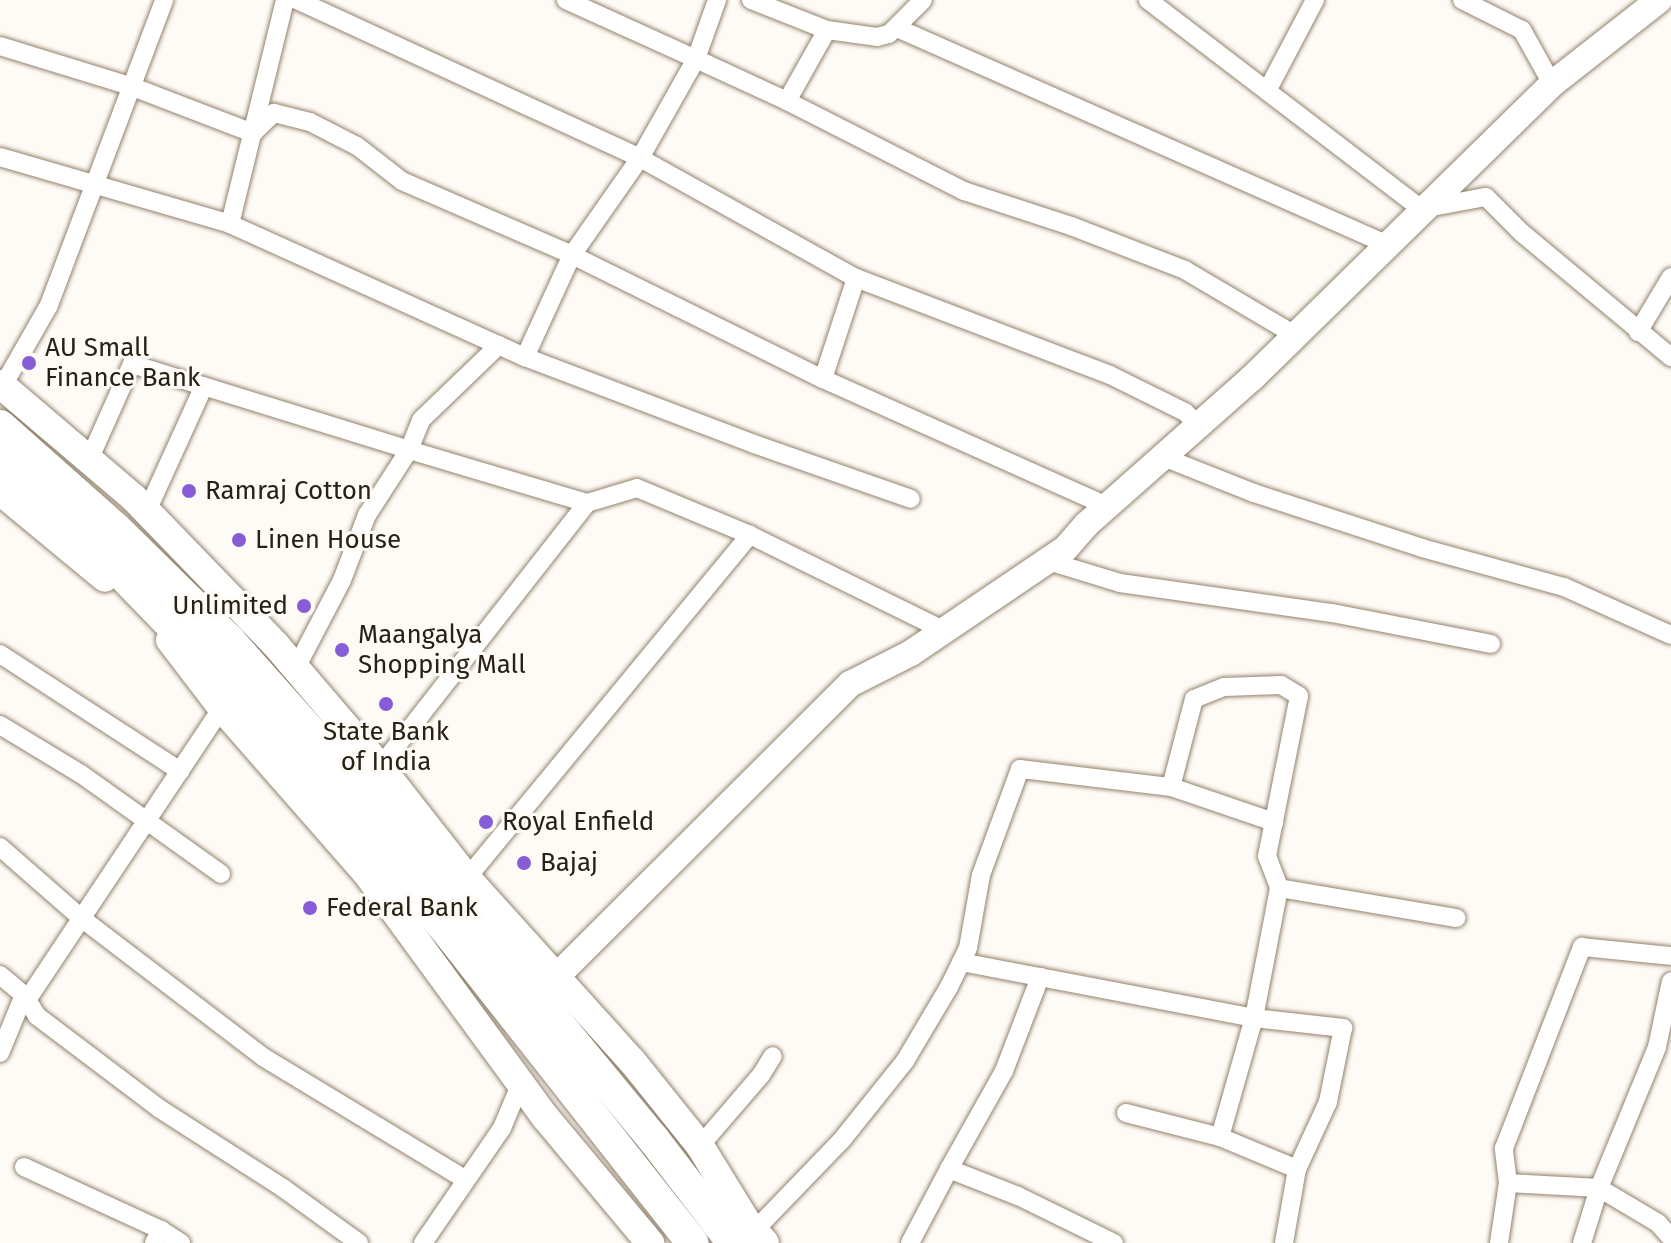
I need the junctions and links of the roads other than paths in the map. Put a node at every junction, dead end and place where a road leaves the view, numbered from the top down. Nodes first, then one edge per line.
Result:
1 (164, 0) edge
2 (285, 0) edge
3 (297, 0) edge
4 (566, 0) edge
5 (717, 0) edge
6 (751, 0) edge
7 (923, 0) edge
8 (1315, 0) edge
9 (1462, 0) edge
10 (1659, 0) edge
11 (1159, 3) edge
12 (897, 28) junction
13 (827, 30) junction
14 (0, 46) edge
15 (696, 59) junction
16 (1552, 84) junction
17 (133, 87) junction
18 (1267, 91) junction
19 (787, 101) junction
20 (253, 133) junction
21 (0, 157) edge
22 (640, 158) junction
23 (93, 186) junction
24 (1421, 209) junction
25 (230, 224) junction
26 (1386, 244) junction
27 (572, 255) junction
28 (1671, 277) edge
29 (856, 278) junction
30 (1638, 332) junction
31 (1295, 335) junction
32 (499, 345) junction
33 (525, 357) junction
34 (1671, 357) edge
35 (823, 379) junction
36 (204, 386) junction
37 (1, 387) edge
38 (1198, 425) junction
39 (0, 426) edge
40 (409, 450) junction
41 (1163, 457) junction
42 (89, 460) junction
43 (0, 462) edge
44 (0, 491) edge
45 (911, 499) dead end
46 (587, 503) junction
47 (1107, 506) junction
48 (147, 511) junction
49 (750, 535) junction
50 (1048, 561) junction
51 (945, 631) junction
52 (1671, 635) edge
53 (1491, 644) dead end
54 (0, 654) edge
55 (296, 668) junction
56 (222, 708) junction
57 (0, 725) edge
58 (380, 767) junction
59 (180, 771) junction
60 (1171, 787) junction
61 (145, 820) junction
62 (1274, 822) junction
63 (0, 847) edge
64 (221, 874) dead end
65 (467, 878) junction
66 (1279, 888) junction
67 (80, 917) junction
68 (1456, 918) dead end
69 (1671, 956) edge
70 (961, 962) junction
71 (0, 975) edge
72 (557, 976) junction
73 (1040, 977) junction
74 (1671, 981) edge
75 (26, 998) junction
76 (1254, 1018) junction
77 (0, 1053) edge
78 (773, 1056) dead end
79 (521, 1083) junction
80 (595, 1092) junction
81 (1126, 1113) dead end
82 (1220, 1137) junction
83 (700, 1146) junction
84 (24, 1167) dead end
85 (949, 1169) junction
86 (1297, 1169) junction
87 (466, 1180) junction
88 (1508, 1183) junction
89 (1599, 1188) junction
90 (1078, 1235) edge
91 (157, 1237) edge
92 (1671, 1238) edge
93 (751, 1239) edge
94 (642, 1240) edge
95 (181, 1243) edge
96 (359, 1243) edge
97 (423, 1243) edge
98 (693, 1243) edge
99 (910, 1243) edge
100 (1114, 1243) edge
101 (1284, 1243) edge
102 (1499, 1243) edge
103 (1582, 1243) edge

1 - 17 street
2 - 20 street
3 - 22 street
4 - 15 street
5 - 15 street
6 - 13 street
7 - 12 street
8 - 18 street
9 - 16 street
10 - 16 street
11 - 18 street
12 - 13 street
12 - 26 street
13 - 19 street
14 - 17 street
15 - 19 street
15 - 22 street
16 - 24 street
17 - 20 street
17 - 23 street
18 - 24 street
19 - 31 street
20 - 25 street
20 - 27 street
21 - 23 street
22 - 27 street
22 - 29 street
23 - 25 street
23 - 37 street
24 - 26 street
24 - 30 street
25 - 32 street
26 - 31 street
27 - 33 street
27 - 35 street
28 - 30 street
29 - 35 street
29 - 38 street
30 - 34 street
31 - 38 street
32 - 33 street
32 - 40 street
33 - 45 street
35 - 47 street
36 - 40 street
36 - 42 street
36 - 48 street
37 - 42 main road
38 - 41 street
39 - 80 highway
40 - 46 street
40 - 55 street
41 - 47 street
41 - 52 street
42 - 48 main road
43 - 80 highway
44 - 56 main road
46 - 49 street
46 - 58 street
47 - 50 street
48 - 55 main road
49 - 51 street
49 - 65 street
50 - 51 street
50 - 53 street
51 - 72 street
54 - 59 street
55 - 58 main road
56 - 59 street
56 - 79 main road
57 - 61 street
58 - 65 main road
59 - 61 street
60 - 62 street
60 - 62 street
60 - 70 street
61 - 64 street
61 - 67 street
62 - 66 street
63 - 67 street
65 - 72 main road
66 - 68 street
66 - 76 street
67 - 75 street
67 - 87 street
69 - 88 street
70 - 73 street
70 - 93 street
71 - 75 street
72 - 83 main road
73 - 76 street
73 - 85 street
74 - 89 street
75 - 77 street
75 - 96 street
76 - 82 street
76 - 86 street
78 - 83 street
79 - 87 street
79 - 94 main road
80 - 93 highway
80 - 98 highway
81 - 82 street
82 - 86 street
83 - 93 main road
84 - 91 street
85 - 90 street
85 - 99 street
86 - 101 street
87 - 97 street
88 - 89 street
88 - 102 street
89 - 92 street
89 - 103 street
90 - 100 street
91 - 95 street

